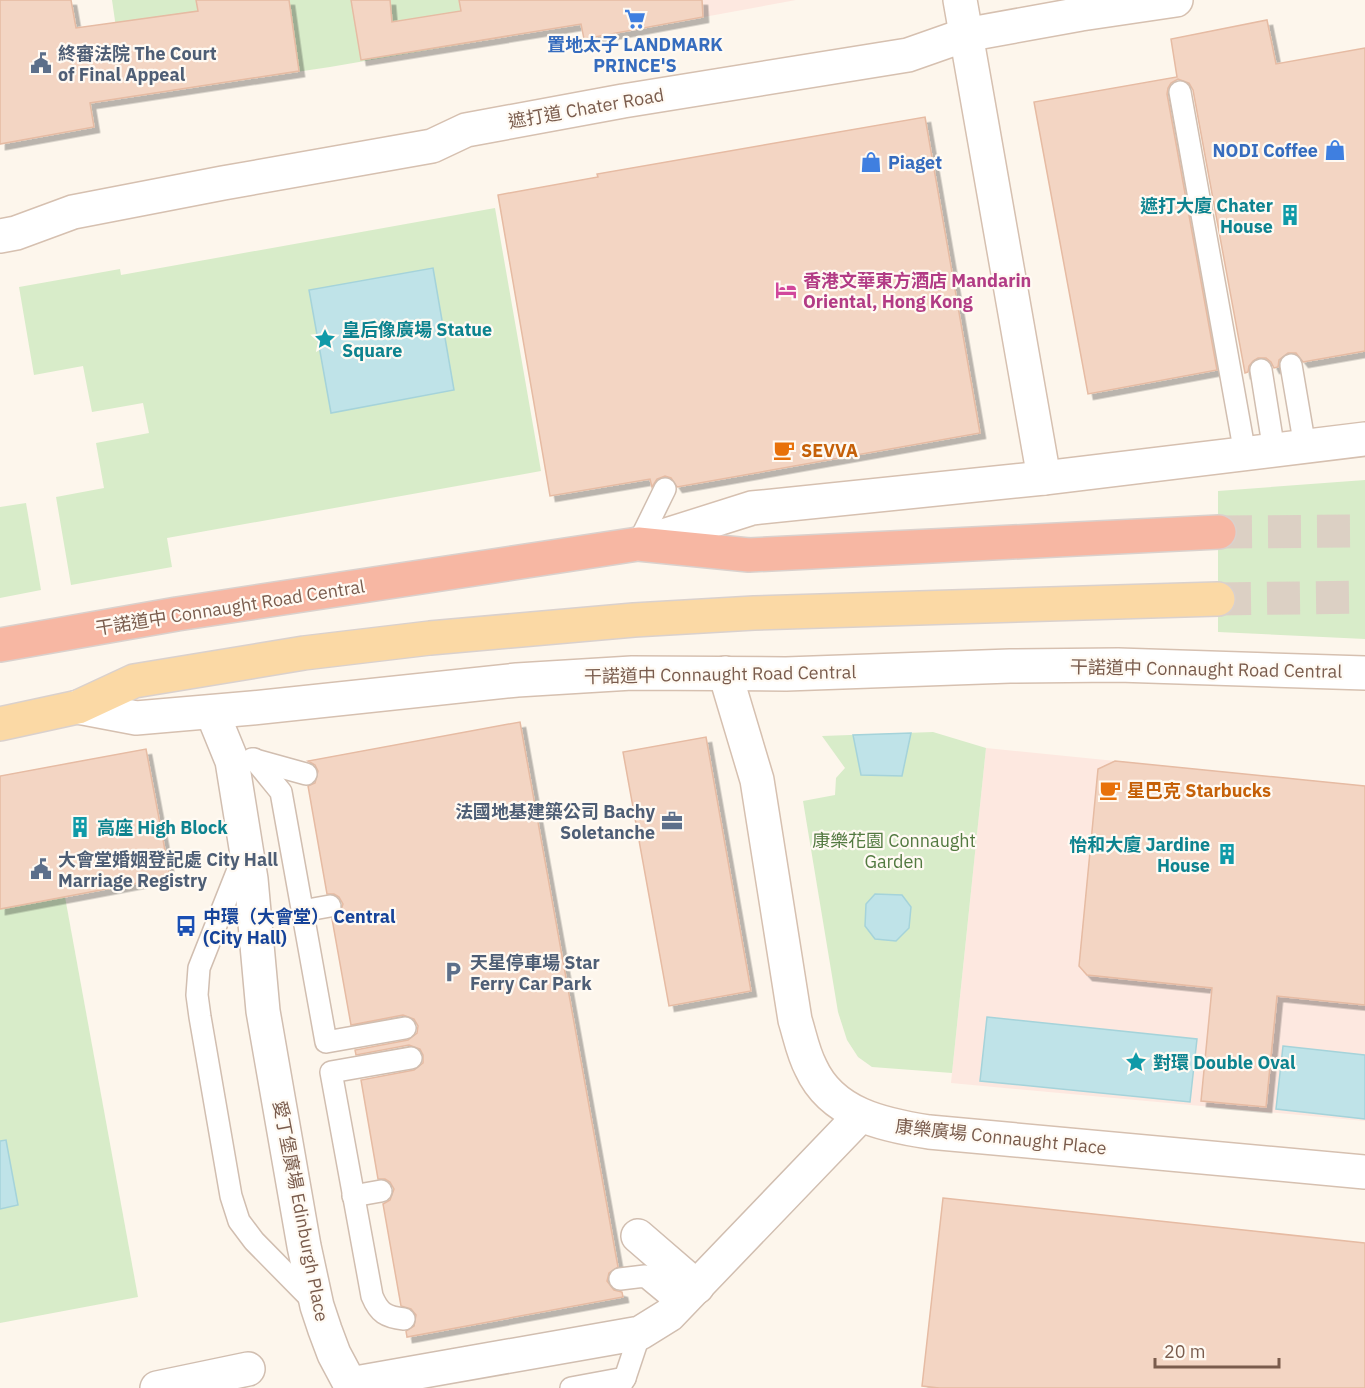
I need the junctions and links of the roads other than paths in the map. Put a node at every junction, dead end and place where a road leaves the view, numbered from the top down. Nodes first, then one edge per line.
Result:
1 (960, 0) edge
2 (1176, 0) edge
3 (965, 35) junction
4 (908, 55) junction
5 (974, 78) junction
6 (1180, 92) dead end
7 (0, 236) edge
8 (1291, 364) dead end
9 (1261, 370) dead end
10 (1364, 440) edge
11 (1274, 451) junction
12 (1044, 478) junction
13 (665, 489) dead end
14 (1219, 532) tunnel mouth
15 (638, 544) junction
16 (1218, 599) tunnel mouth
17 (0, 645) edge
18 (725, 673) junction
19 (1365, 673) edge
20 (78, 707) junction
21 (212, 712) junction
22 (0, 724) edge
23 (243, 760) junction
24 (306, 774) dead end
25 (246, 849) junction
26 (330, 906) dead end
27 (302, 911) junction
28 (405, 1028) dead end
29 (411, 1058) dead end
30 (860, 1116) junction
31 (1365, 1172) edge
32 (381, 1191) dead end
33 (353, 1196) junction
34 (638, 1236) dead end
35 (620, 1279) dead end
36 (688, 1296) junction
37 (317, 1306) junction
38 (404, 1319) dead end
39 (640, 1333) junction
40 (248, 1369) dead end
41 (622, 1383) edge
42 (352, 1386) edge
43 (157, 1388) edge
44 (571, 1388) edge

1 - 3 main road
2 - 3 main road, 遮打道 Chater Road
3 - 4 main road, 遮打道 Chater Road
3 - 5 main road
4 - 5 main road
4 - 7 main road, 遮打道 Chater Road
5 - 12 main road
6 - 11 lane
8 - 11 lane
9 - 11 lane
10 - 11 main road, 干諾道中 Connaught Road Central
11 - 12 main road, 干諾道中 Connaught Road Central
12 - 15 main road, 干諾道中 Connaught Road Central
13 - 15 lane
14 - 15 highway, 干諾道中 Connaught Road Central
15 - 17 highway, 干諾道中 Connaught Road Central
16 - 20 main road, 干諾道中 Connaught Road Central
18 - 19 main road, 干諾道中 Connaught Road Central
18 - 21 main road, 干諾道中 Connaught Road Central
18 - 30 main road, 康樂廣場 Connaught Place
20 - 21 main road, 干諾道中 Connaught Road Central
20 - 22 main road, 干諾道中 Connaught Road Central
21 - 23 main road, 愛丁堡廣場 Edinburgh Place
23 - 24 lane
23 - 25 main road, 愛丁堡廣場 Edinburgh Place
23 - 27 lane
25 - 37 main road, 愛丁堡廣場 Edinburgh Place
25 - 37 lane
26 - 27 lane
27 - 28 lane
29 - 33 lane
30 - 31 main road, 康樂廣場 Connaught Place
30 - 36 main road
32 - 33 lane
33 - 38 lane
34 - 36 main road
35 - 36 lane
36 - 39 main road
37 - 42 main road, 愛丁堡廣場 Edinburgh Place
39 - 41 lane
39 - 42 main road, 愛丁堡廣場 Edinburgh Place
40 - 43 main road
41 - 44 lane

